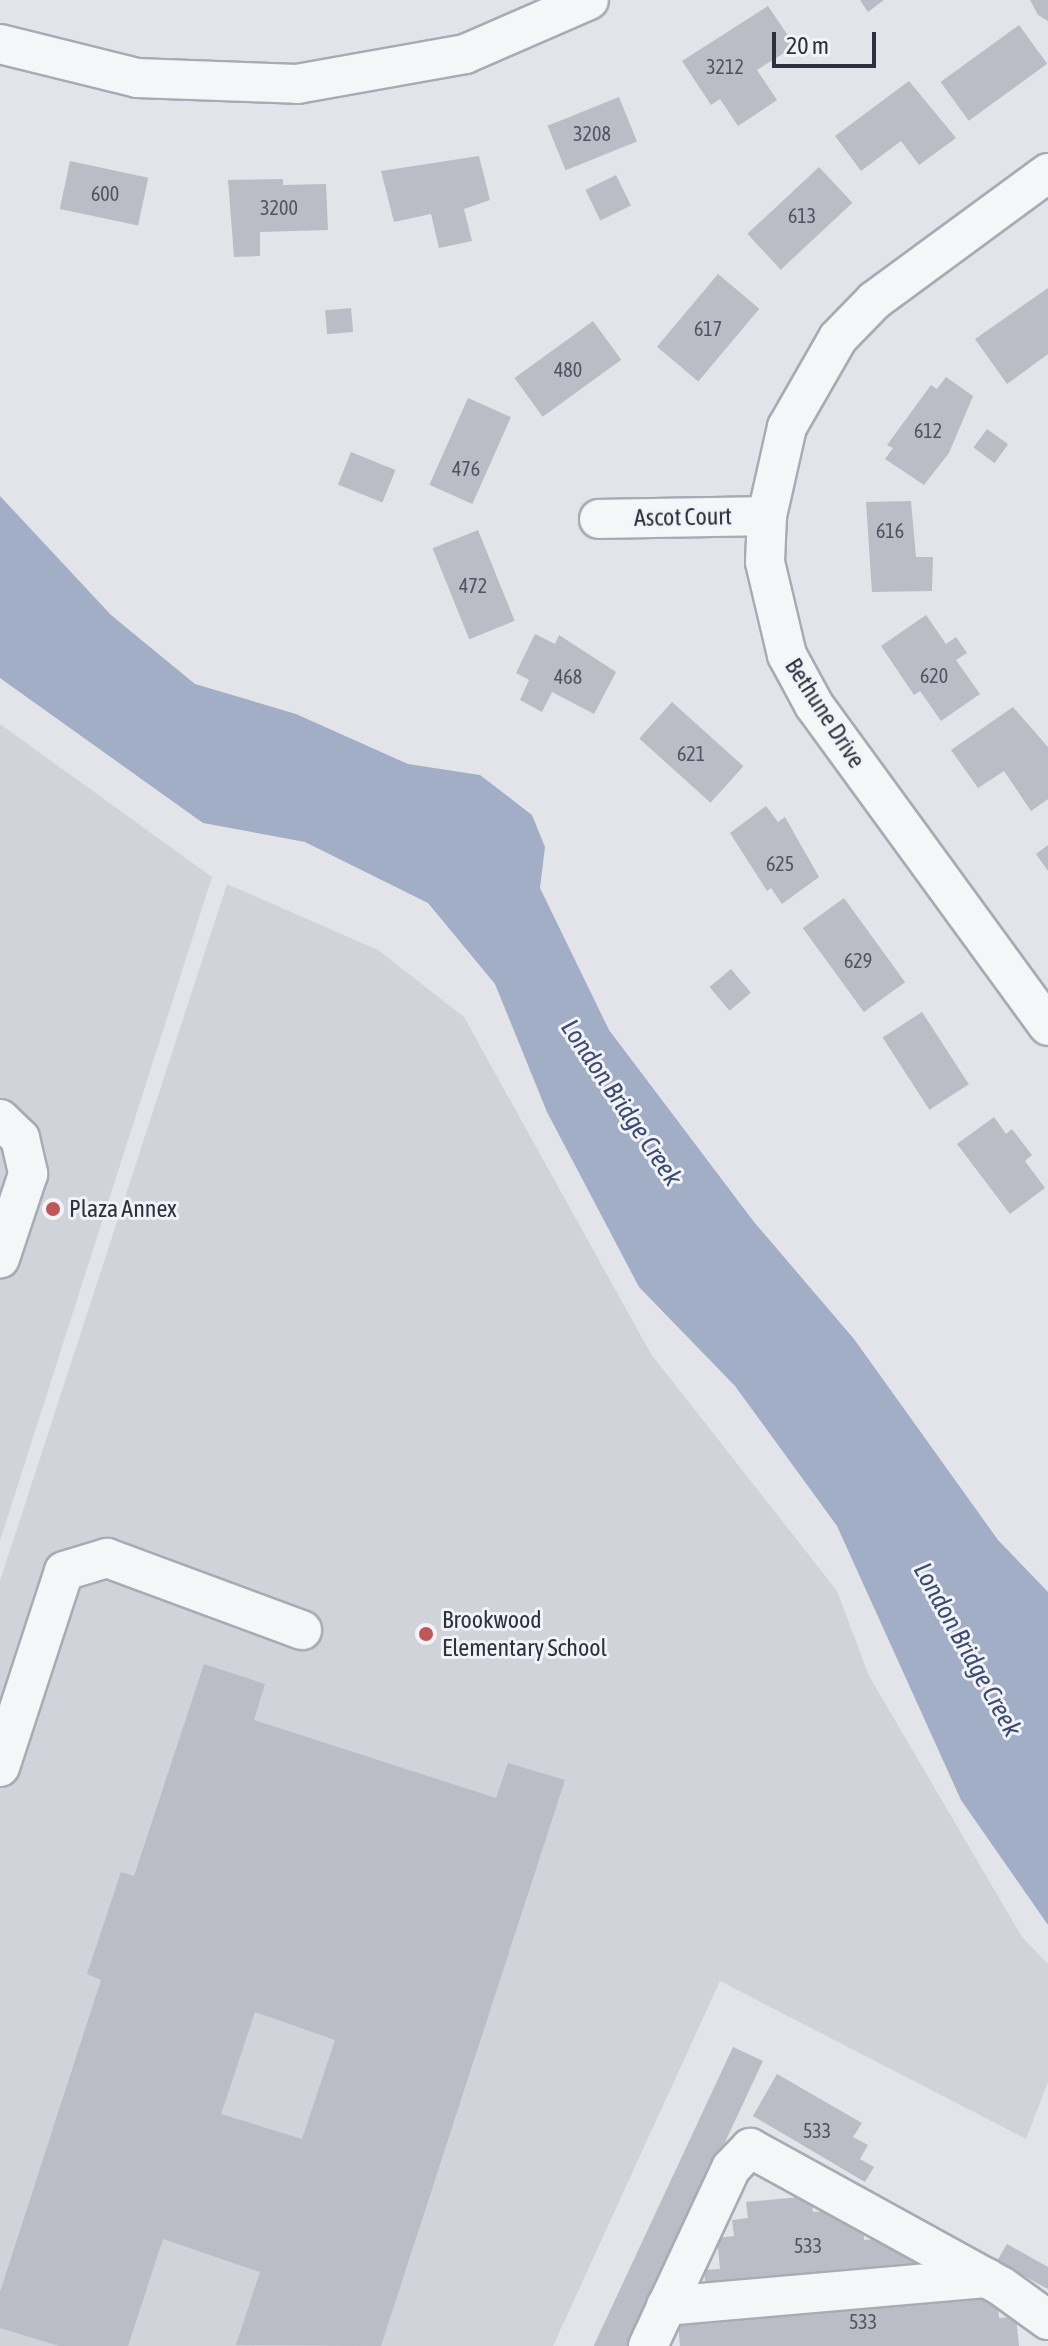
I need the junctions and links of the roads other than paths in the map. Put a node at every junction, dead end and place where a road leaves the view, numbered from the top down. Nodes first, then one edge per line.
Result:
1 (589, 0) edge
2 (0, 44) edge
3 (1048, 173) edge
4 (767, 516) junction
5 (599, 519) dead end
6 (1048, 1026) edge
7 (0, 1119) edge
8 (0, 1258) edge
9 (302, 1630) dead end
10 (0, 1767) edge
11 (987, 2278) junction
12 (666, 2306) junction
13 (1039, 2313) edge
14 (648, 2346) edge
15 (1033, 2346) edge

1 - 2 street
3 - 4 street, Bethune Drive
4 - 5 street, Ascot Court
4 - 6 street, Bethune Drive
7 - 8 street
9 - 10 street
11 - 12 street
11 - 12 street
11 - 13 street
12 - 14 street
13 - 15 street

